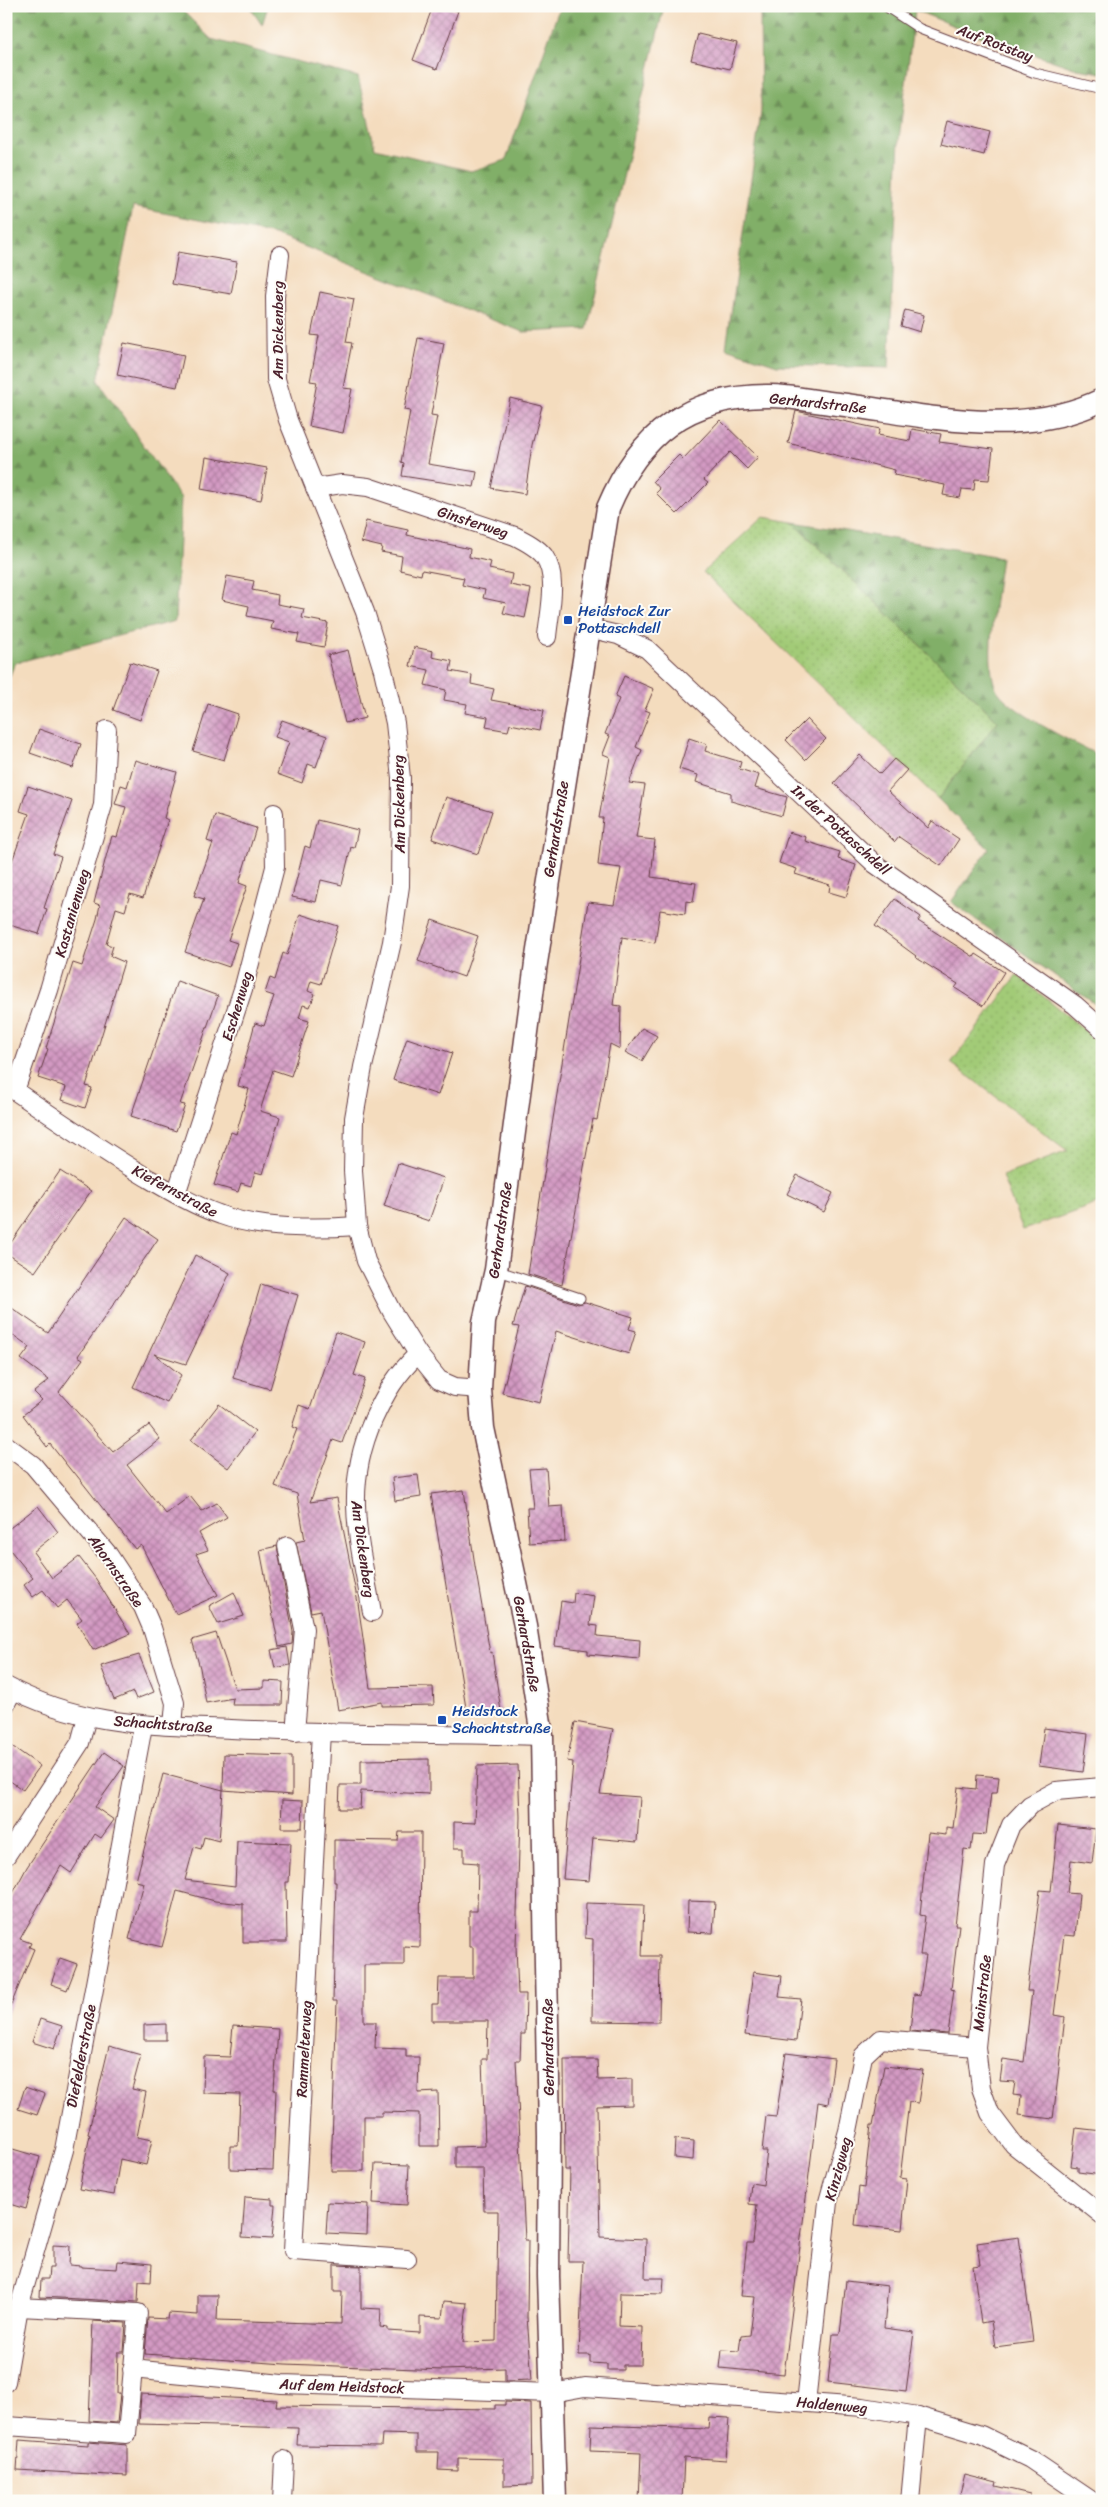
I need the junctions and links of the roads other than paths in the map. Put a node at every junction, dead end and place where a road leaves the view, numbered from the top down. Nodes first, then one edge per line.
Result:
1 (885, 6) edge
2 (1102, 89) edge
3 (280, 255) dead end
4 (1102, 400) edge
5 (315, 488) junction
6 (588, 628) junction
7 (547, 637) dead end
8 (107, 730) dead end
9 (274, 813) dead end
10 (1102, 1029) edge
11 (15, 1091) joint
12 (176, 1194) junction
13 (357, 1226) junction
14 (496, 1270) junction
15 (580, 1298) dead end
16 (418, 1354) junction
17 (480, 1389) junction
18 (6, 1445) edge
19 (287, 1546) dead end
20 (372, 1612) dead end
21 (11, 1689) edge
22 (6, 1713) edge
23 (87, 1717) junction
24 (143, 1726) junction
25 (173, 1726) junction
26 (295, 1732) junction
27 (321, 1732) junction
28 (542, 1736) junction
29 (1102, 1787) edge
30 (6, 1856) edge
31 (976, 2047) junction
32 (1102, 2215) edge
33 (407, 2259) dead end
34 (19, 2308) junction
35 (132, 2369) junction
36 (6, 2382) edge
37 (552, 2393) junction
38 (806, 2403) junction
39 (918, 2416) junction
40 (6, 2426) edge
41 (284, 2460) dead end
42 (282, 2501) edge
43 (555, 2501) edge
44 (910, 2501) edge
45 (1092, 2501) edge

1 - 2 lane, Auf Rotstay
3 - 5 street, Am Dickenberg
4 - 6 street, Gerhardstraße
5 - 7 street, Ginsterweg
5 - 13 street, Am Dickenberg
6 - 10 street, In der Pottaschdell
6 - 14 street, Gerhardstraße
8 - 11 street, Kastanienweg
9 - 12 street, Eschenweg
11 - 12 street, Kiefernstraße
12 - 13 street, Kiefernstraße
13 - 16 street, Am Dickenberg
14 - 15 lane
14 - 17 street, Gerhardstraße
16 - 17 street, Am Dickenberg
16 - 20 street, Am Dickenberg
17 - 28 street, Gerhardstraße
18 - 25 street, Ahornstraße
19 - 26 street
21 - 22 lane
21 - 23 street, Schachtstraße
23 - 24 street, Schachtstraße
23 - 30 street
24 - 25 street, Schachtstraße
24 - 34 street, Diefelderstraße
25 - 26 street, Schachtstraße
26 - 27 street, Schachtstraße
27 - 28 street, Schachtstraße
27 - 33 street, Rammelterweg
28 - 37 street, Gerhardstraße
29 - 31 street, Mainstraße
31 - 32 street, Mainstraße
31 - 38 street, Kinzigweg
34 - 35 street
34 - 36 street, Diefelderstraße
35 - 37 street, Auf dem Heidstock
35 - 40 street
37 - 38 street, Haldenweg
37 - 43 street, Gerhardstraße
38 - 39 street, Haldenweg
39 - 44 street
39 - 45 street, Haldenweg
41 - 42 street

